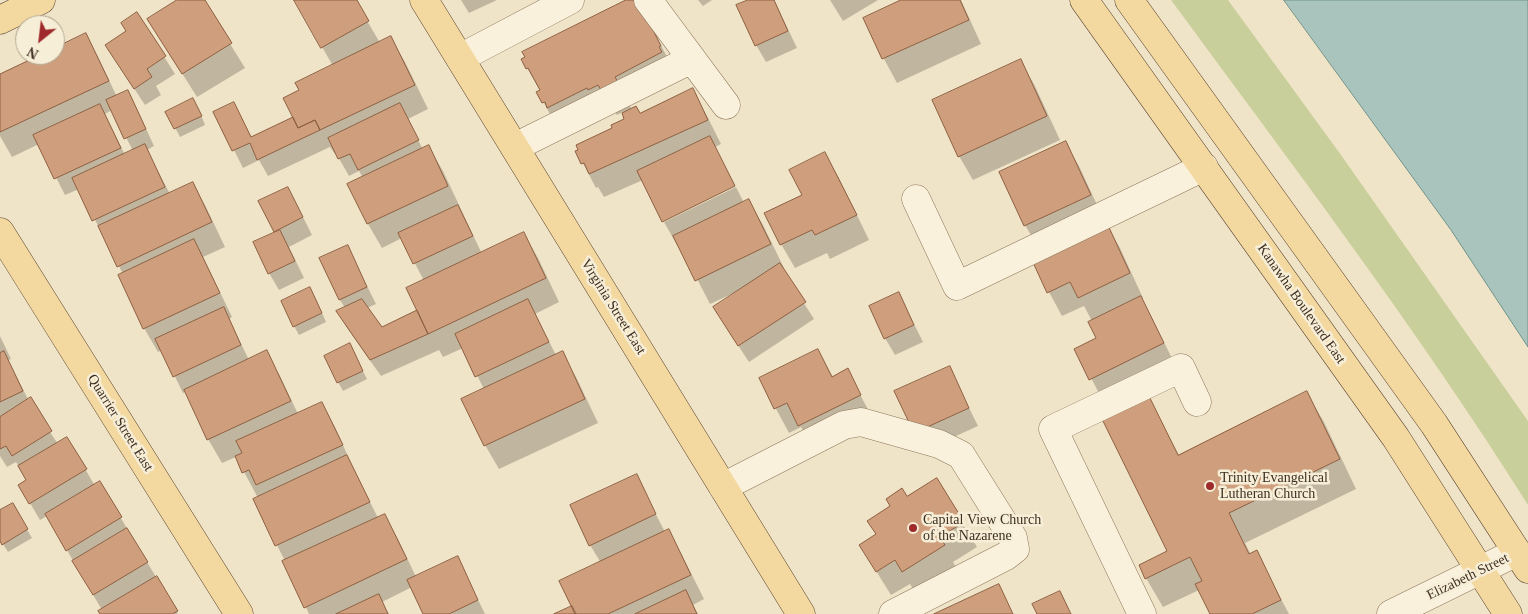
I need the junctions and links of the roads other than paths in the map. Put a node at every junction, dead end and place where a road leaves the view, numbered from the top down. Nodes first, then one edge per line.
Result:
1 (41, 0) edge
2 (424, 0) edge
3 (570, 0) edge
4 (648, 0) edge
5 (1084, 0) edge
6 (1129, 0) edge
7 (0, 20) edge
8 (460, 58) junction
9 (692, 59) junction
10 (726, 105) dead end
11 (514, 147) junction
12 (1204, 167) junction
13 (916, 199) dead end
14 (0, 232) edge
15 (1197, 402) dead end
16 (723, 487) junction
17 (1522, 561) edge
18 (1480, 570) junction
19 (239, 614) edge
20 (801, 614) edge
21 (893, 614) edge
22 (1142, 614) edge
23 (1391, 614) edge
24 (1508, 614) edge

1 - 7 main road
2 - 8 main road, Virginia Street East
3 - 8 street
4 - 9 street
5 - 12 main road, Kanawha Boulevard East
6 - 17 main road
8 - 11 main road, Virginia Street East
9 - 10 street
9 - 11 street
11 - 16 main road, Virginia Street East
12 - 13 street
12 - 18 main road, Kanawha Boulevard East
14 - 19 main road, Quarrier Street East
15 - 22 street
16 - 20 main road, Virginia Street East
16 - 21 street
17 - 18 street, Elizabeth Street
18 - 23 street, Elizabeth Street
18 - 24 main road, Kanawha Boulevard East

